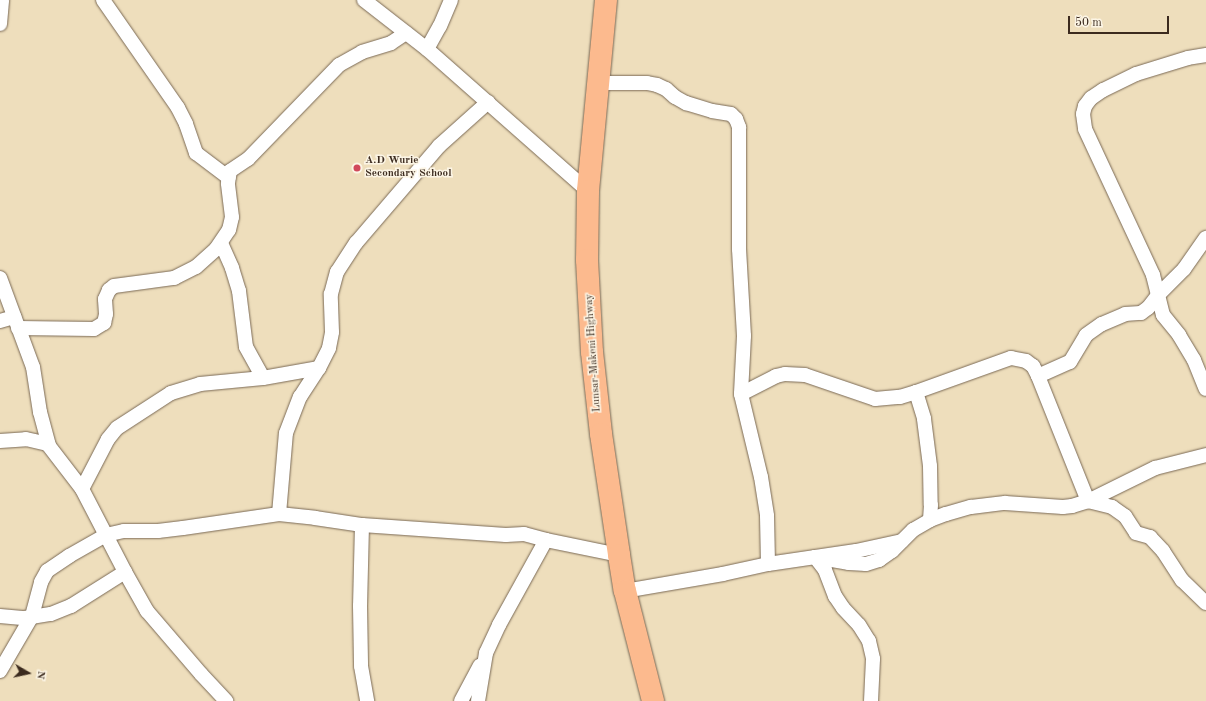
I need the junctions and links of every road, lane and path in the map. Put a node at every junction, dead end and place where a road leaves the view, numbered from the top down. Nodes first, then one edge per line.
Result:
1 (2, 0) edge
2 (103, 0) edge
3 (364, 0) edge
4 (451, 0) edge
5 (606, 0) edge
6 (0, 24) edge
7 (406, 33) junction
8 (427, 49) junction
9 (1206, 55) edge
10 (598, 83) junction
11 (488, 102) junction
12 (229, 178) junction
13 (588, 191) junction
14 (1206, 238) edge
15 (221, 243) junction
16 (0, 278) edge
17 (1158, 295) junction
18 (0, 321) edge
19 (16, 323) junction
20 (319, 368) junction
21 (1038, 376) junction
22 (264, 378) junction
23 (1206, 389) edge
24 (916, 392) junction
25 (741, 394) junction
26 (0, 441) edge
27 (48, 444) junction
28 (1206, 455) edge
29 (82, 489) junction
30 (1088, 501) junction
31 (279, 514) junction
32 (930, 520) junction
33 (362, 526) junction
34 (106, 535) junction
35 (546, 540) junction
36 (619, 555) junction
37 (815, 558) junction
38 (768, 564) junction
39 (125, 572) junction
40 (626, 591) junction
41 (1206, 603) edge
42 (0, 616) edge
43 (32, 616) junction
44 (486, 653) junction
45 (0, 671) edge
46 (226, 701) edge
47 (367, 701) edge
48 (461, 701) edge
49 (478, 701) edge
50 (653, 701) edge
51 (870, 701) edge

1 - 6 street
2 - 12 street
3 - 7 street
4 - 8 street
5 - 10 main road, Lunsar-Makeni Highway
7 - 8 street
7 - 12 street
8 - 11 street
9 - 17 street
10 - 13 main road, Lunsar-Makeni Highway
10 - 25 street
11 - 13 street
11 - 20 street
12 - 15 street
13 - 36 main road, Lunsar-Makeni Highway
14 - 17 street
15 - 19 street
15 - 22 street
16 - 19 street
17 - 21 street
17 - 23 street
18 - 19 street
19 - 27 street
20 - 22 street
20 - 31 street
21 - 24 street
21 - 30 street
22 - 29 street
24 - 25 street
24 - 32 street
25 - 38 street
26 - 27 street
27 - 29 street
28 - 30 street
29 - 34 street
30 - 32 street
30 - 41 street
31 - 33 street
31 - 34 street
32 - 37 street
33 - 35 street
33 - 47 street
34 - 39 street
34 - 43 street
35 - 36 street
35 - 44 street
36 - 40 main road, Lunsar-Makeni Highway
37 - 38 street
37 - 51 street
38 - 40 street
39 - 43 street
39 - 46 street
40 - 50 main road, Lunsar-Makeni Highway
42 - 43 street
43 - 45 street
44 - 48 street
44 - 49 street

